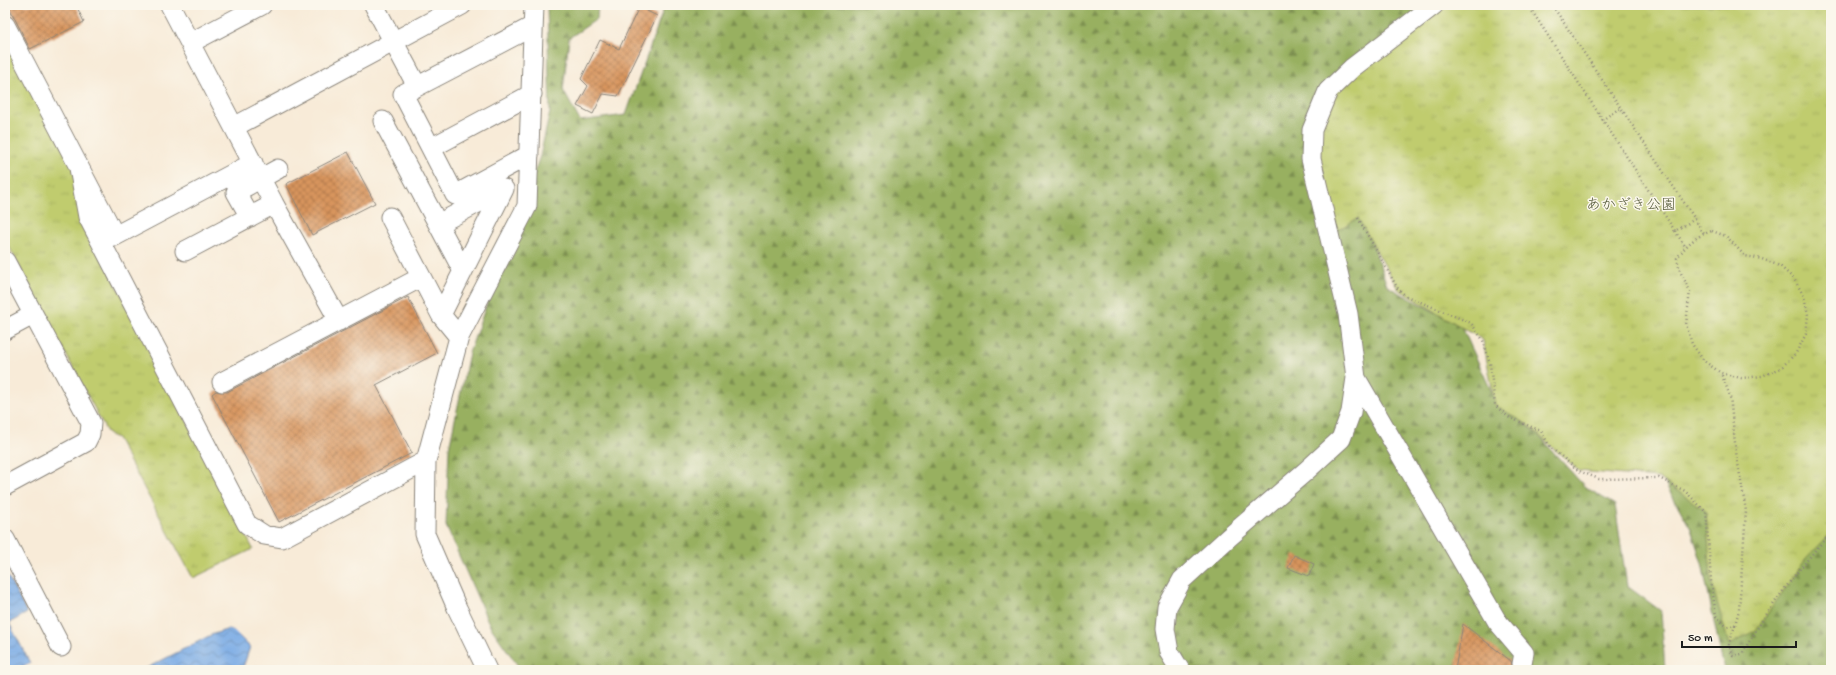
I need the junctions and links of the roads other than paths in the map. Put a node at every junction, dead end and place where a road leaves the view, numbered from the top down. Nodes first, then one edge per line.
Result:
1 (170, 5) edge
2 (262, 5) edge
3 (374, 5) edge
4 (462, 5) edge
5 (534, 5) edge
6 (1434, 5) edge
7 (5, 25) edge
8 (533, 26) junction
9 (394, 41) junction
10 (190, 43) junction
11 (417, 86) junction
12 (532, 94) junction
13 (383, 121) dead end
14 (234, 127) junction
15 (431, 148) junction
16 (529, 155) junction
17 (79, 168) junction
18 (278, 169) dead end
19 (257, 171) junction
20 (274, 204) junction
21 (250, 217) junction
22 (390, 217) dead end
23 (438, 224) junction
24 (185, 251) dead end
25 (5, 261) edge
26 (463, 271) junction
27 (414, 281) dead end
28 (33, 315) junction
29 (441, 315) junction
30 (339, 321) junction
31 (5, 330) edge
32 (460, 337) junction
33 (1356, 378) junction
34 (222, 382) dead end
35 (426, 461) junction
36 (5, 486) edge
37 (5, 539) edge
38 (61, 647) dead end
39 (1522, 664) dead end
40 (486, 670) edge
41 (1180, 670) edge

1 - 10 street
2 - 10 street
3 - 9 street
4 - 9 street
5 - 8 street
6 - 33 street
7 - 17 street
8 - 11 street
8 - 12 street
9 - 11 street
9 - 14 street
10 - 14 street
11 - 15 street
12 - 15 street
12 - 16 street
13 - 23 street
14 - 19 street
15 - 16 street
16 - 32 street
17 - 19 street
17 - 35 street
18 - 19 street
19 - 20 street
19 - 21 street
20 - 21 street
20 - 30 street
21 - 24 street
22 - 29 street
23 - 26 street
23 - 26 street
25 - 28 street
26 - 29 street
27 - 30 street
28 - 31 street
28 - 36 street
29 - 32 street
30 - 34 street
32 - 35 street
33 - 39 street
33 - 41 street
35 - 40 street
37 - 38 street

